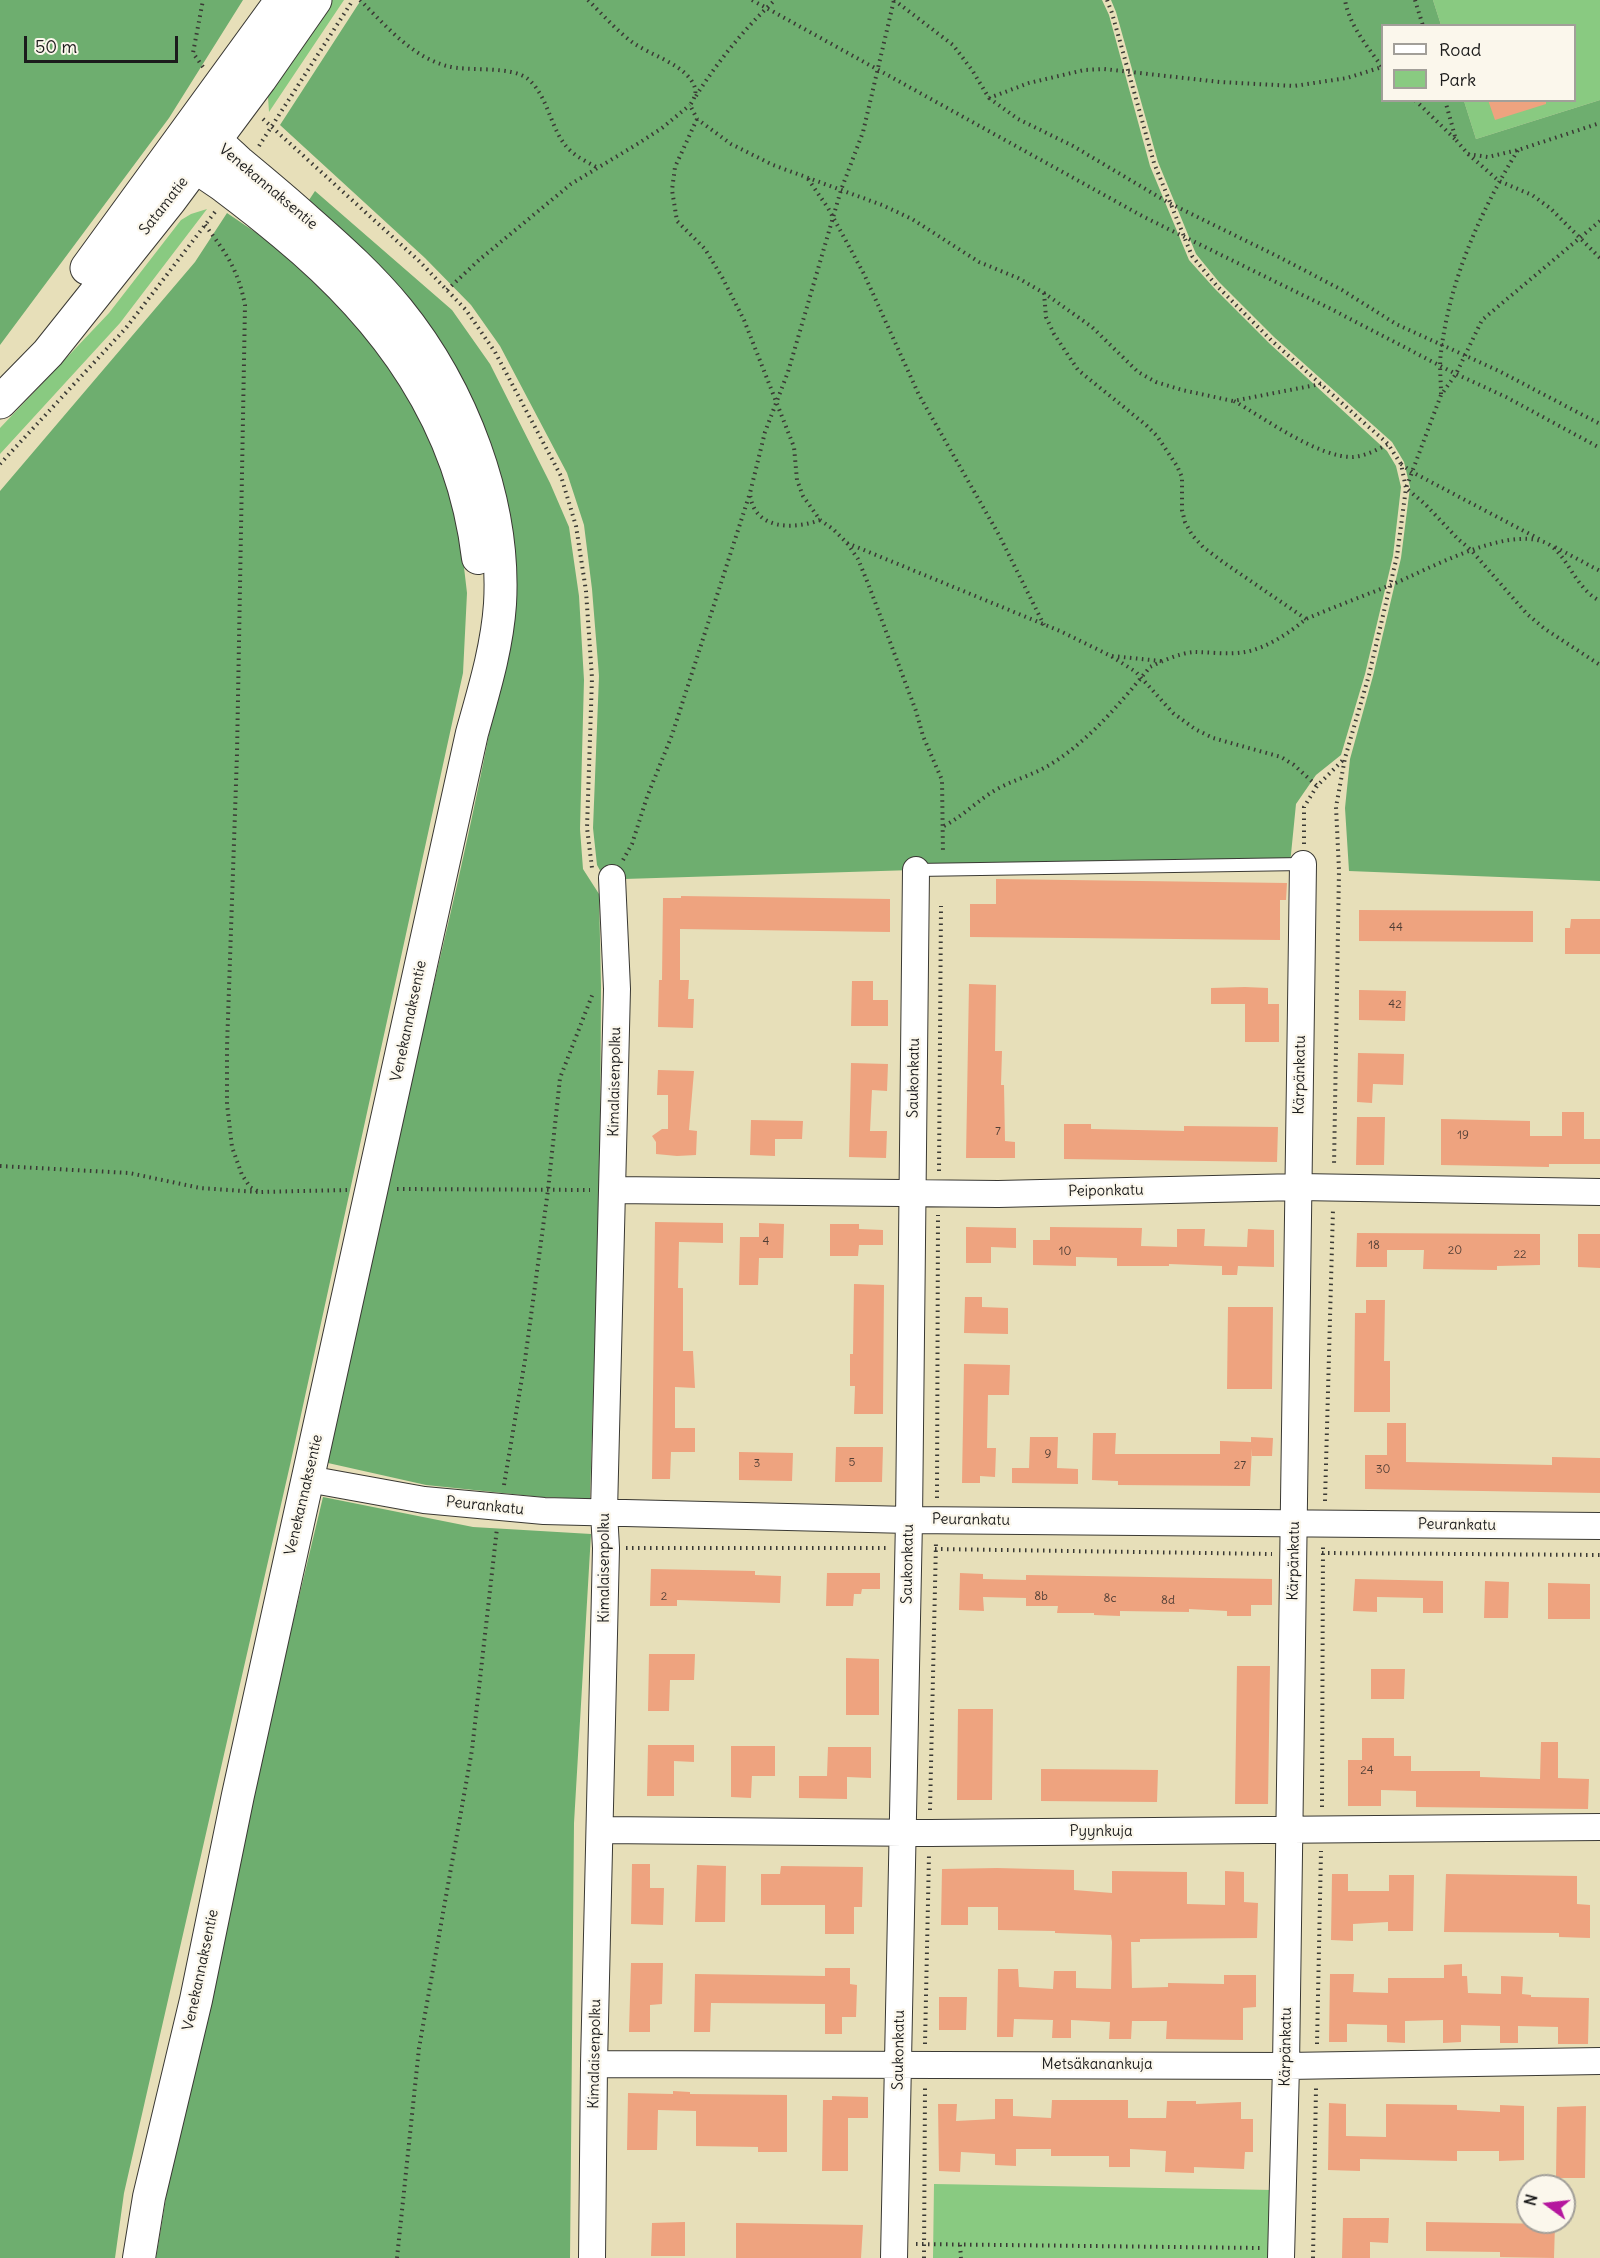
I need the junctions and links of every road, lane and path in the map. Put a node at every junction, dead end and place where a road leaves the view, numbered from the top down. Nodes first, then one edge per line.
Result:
1 (203, 0) edge
2 (282, 0) edge
3 (315, 0) edge
4 (353, 0) edge
5 (360, 0) edge
6 (588, 0) edge
7 (752, 0) edge
8 (776, 0) edge
9 (894, 0) edge
10 (1107, 0) edge
11 (1346, 0) edge
12 (1415, 0) edge
13 (767, 7) junction
14 (1422, 24) edge
15 (193, 53) dead end
16 (1381, 64) edge
17 (1381, 68) edge
18 (876, 70) junction
19 (1128, 71) junction
20 (696, 97) junction
21 (989, 98) junction
22 (1417, 102) edge
23 (1446, 102) edge
24 (690, 105) junction
25 (697, 119) junction
26 (1600, 123) edge
27 (272, 126) dead end
28 (1456, 140) junction
29 (198, 147) junction
30 (1518, 150) junction
31 (1468, 154) junction
32 (596, 167) junction
33 (807, 179) junction
34 (1499, 181) junction
35 (841, 190) junction
36 (1169, 202) junction
37 (219, 207) dead end
38 (833, 218) junction
39 (1600, 221) edge
40 (205, 225) junction
41 (1182, 234) junction
42 (1580, 239) junction
43 (1600, 258) edge
44 (447, 290) dead end
45 (1044, 293) junction
46 (1442, 345) junction
47 (1465, 357) junction
48 (1441, 365) junction
49 (1456, 374) junction
50 (1321, 384) junction
51 (0, 395) edge
52 (1442, 395) junction
53 (1233, 400) junction
54 (0, 402) edge
55 (777, 402) junction
56 (1600, 424) edge
57 (1388, 444) junction
58 (1600, 448) edge
59 (0, 464) edge
60 (1401, 464) junction
61 (1412, 472) junction
62 (1406, 488) junction
63 (750, 493) junction
64 (820, 520) junction
65 (847, 543) junction
66 (1471, 550) junction
67 (1600, 571) edge
68 (1390, 585) junction
69 (1600, 601) edge
70 (1306, 619) junction
71 (1044, 625) junction
72 (1111, 656) junction
73 (1161, 662) junction
74 (1600, 666) edge
75 (1141, 678) junction
76 (1345, 758) junction
77 (1317, 786) junction
78 (944, 826) junction
79 (942, 860) dead end
80 (1303, 864) junction
81 (916, 870) joint
82 (612, 878) joint
83 (941, 904) dead end
84 (594, 991) dead end
85 (0, 1166) edge
86 (1299, 1187) junction
87 (1333, 1188) junction
88 (373, 1189) junction
89 (548, 1190) junction
90 (612, 1190) junction
91 (259, 1192) junction
92 (1600, 1192) edge
93 (913, 1193) junction
94 (939, 1193) junction
95 (308, 1479) junction
96 (500, 1507) junction
97 (604, 1512) junction
98 (909, 1520) junction
99 (937, 1520) junction
100 (1294, 1523) junction
101 (1324, 1524) junction
102 (1600, 1526) edge
103 (606, 1548) junction
104 (909, 1548) junction
105 (936, 1549) junction
106 (1323, 1552) junction
107 (1294, 1554) junction
108 (1600, 1555) edge
109 (1600, 1827) edge
110 (601, 1830) junction
111 (1290, 1831) junction
112 (1322, 1831) junction
113 (903, 1833) junction
114 (930, 1833) junction
115 (1600, 2061) edge
116 (925, 2063) junction
117 (594, 2064) junction
118 (899, 2064) junction
119 (1316, 2065) junction
120 (1286, 2066) junction
121 (924, 2244) junction
122 (960, 2245) junction
123 (895, 2251) edge
124 (1281, 2253) edge
125 (139, 2258) edge
126 (396, 2258) edge
127 (592, 2258) edge
128 (924, 2258) edge
129 (961, 2258) edge
130 (1313, 2258) edge

1 - 15 path
2 - 29 main road, Satamatie
3 - 29 main road, Satamatie
4 - 27 path
5 - 32 path
6 - 20 path
7 - 13 path
8 - 13 path
9 - 18 path
9 - 21 path
10 - 19 path
11 - 16 path
12 - 14 path
13 - 18 path
13 - 20 path
17 - 19 path
18 - 35 path
18 - 41 path
19 - 21 path
19 - 36 path
20 - 24 path
21 - 36 path
22 - 28 path
23 - 28 path
24 - 25 path
24 - 32 path
25 - 33 path
25 - 55 path
26 - 30 path
28 - 31 path
29 - 51 main road, Satamatie
29 - 54 main road, Satamatie
29 - 88 street, Venekannaksentie
30 - 31 path
30 - 34 path
31 - 34 path
32 - 44 path
33 - 35 path
33 - 38 path
34 - 42 path
34 - 46 path
35 - 38 path
35 - 45 path
36 - 41 path
36 - 46 path
37 - 40 path
38 - 55 path
38 - 71 path
39 - 42 path
40 - 59 path
40 - 91 path
41 - 48 path
41 - 50 path
42 - 43 path
42 - 47 path
45 - 53 path
45 - 70 path
46 - 47 path
46 - 48 path
47 - 49 path
47 - 56 path
48 - 49 path
48 - 52 path
49 - 52 path
49 - 58 path
50 - 53 path
50 - 57 path
52 - 61 path
53 - 57 path
55 - 63 path
55 - 64 path
57 - 60 path
60 - 61 path
60 - 62 path
61 - 62 path
61 - 67 path
62 - 66 path
62 - 68 path
63 - 64 path
63 - 82 path
64 - 65 path
65 - 71 path
65 - 78 path
66 - 68 path
66 - 69 path
66 - 74 path
68 - 70 path
68 - 76 path
70 - 73 path
71 - 72 path
72 - 73 path
72 - 75 path
73 - 75 path
75 - 77 path
75 - 78 path
76 - 77 path
76 - 87 path
77 - 80 path
78 - 79 path
80 - 81 lane
80 - 86 street, Kärpänkatu
81 - 93 street, Saukonkatu
82 - 90 street, Kimalaisenpolku
83 - 94 path
84 - 89 path
85 - 91 path
86 - 87 street, Peiponkatu
86 - 94 street, Peiponkatu
86 - 100 street, Kärpänkatu
87 - 92 street, Peiponkatu
87 - 101 path
88 - 89 path
88 - 91 path
88 - 95 street, Venekannaksentie
89 - 90 path
89 - 96 path
90 - 93 street, Peiponkatu
90 - 97 street, Kimalaisenpolku
93 - 94 street, Peiponkatu
93 - 98 street, Saukonkatu
94 - 99 path
95 - 96 street, Peurankatu
95 - 125 street, Venekannaksentie
96 - 97 street, Peurankatu
96 - 126 path
97 - 98 street, Peurankatu
97 - 103 street, Kimalaisenpolku
98 - 99 street, Peurankatu
98 - 104 street, Saukonkatu
99 - 100 street, Peurankatu
99 - 105 path
100 - 101 street, Peurankatu
100 - 107 street, Kärpänkatu
101 - 102 street, Peurankatu
101 - 106 path
103 - 104 path
103 - 110 street, Kimalaisenpolku
104 - 105 path
104 - 113 street, Saukonkatu
105 - 107 path
105 - 114 path
106 - 107 path
106 - 108 path
106 - 112 path
107 - 111 street, Kärpänkatu
109 - 112 street, Pyynkuja
110 - 113 street, Pyynkuja
110 - 117 street, Kimalaisenpolku
111 - 112 street, Pyynkuja
111 - 114 street, Pyynkuja
111 - 120 street, Kärpänkatu
112 - 119 path
113 - 114 street, Pyynkuja
113 - 118 street, Saukonkatu
114 - 116 path
115 - 119 street, Metsäkanankuja
116 - 118 street, Metsäkanankuja
116 - 120 street, Metsäkanankuja
116 - 121 path
117 - 118 street, Metsäkanankuja
117 - 127 street, Kimalaisenpolku
118 - 123 street, Saukonkatu
119 - 120 street, Metsäkanankuja
119 - 130 path
120 - 124 street, Kärpänkatu
121 - 122 path
121 - 123 path
121 - 128 path
122 - 124 path
122 - 129 path

